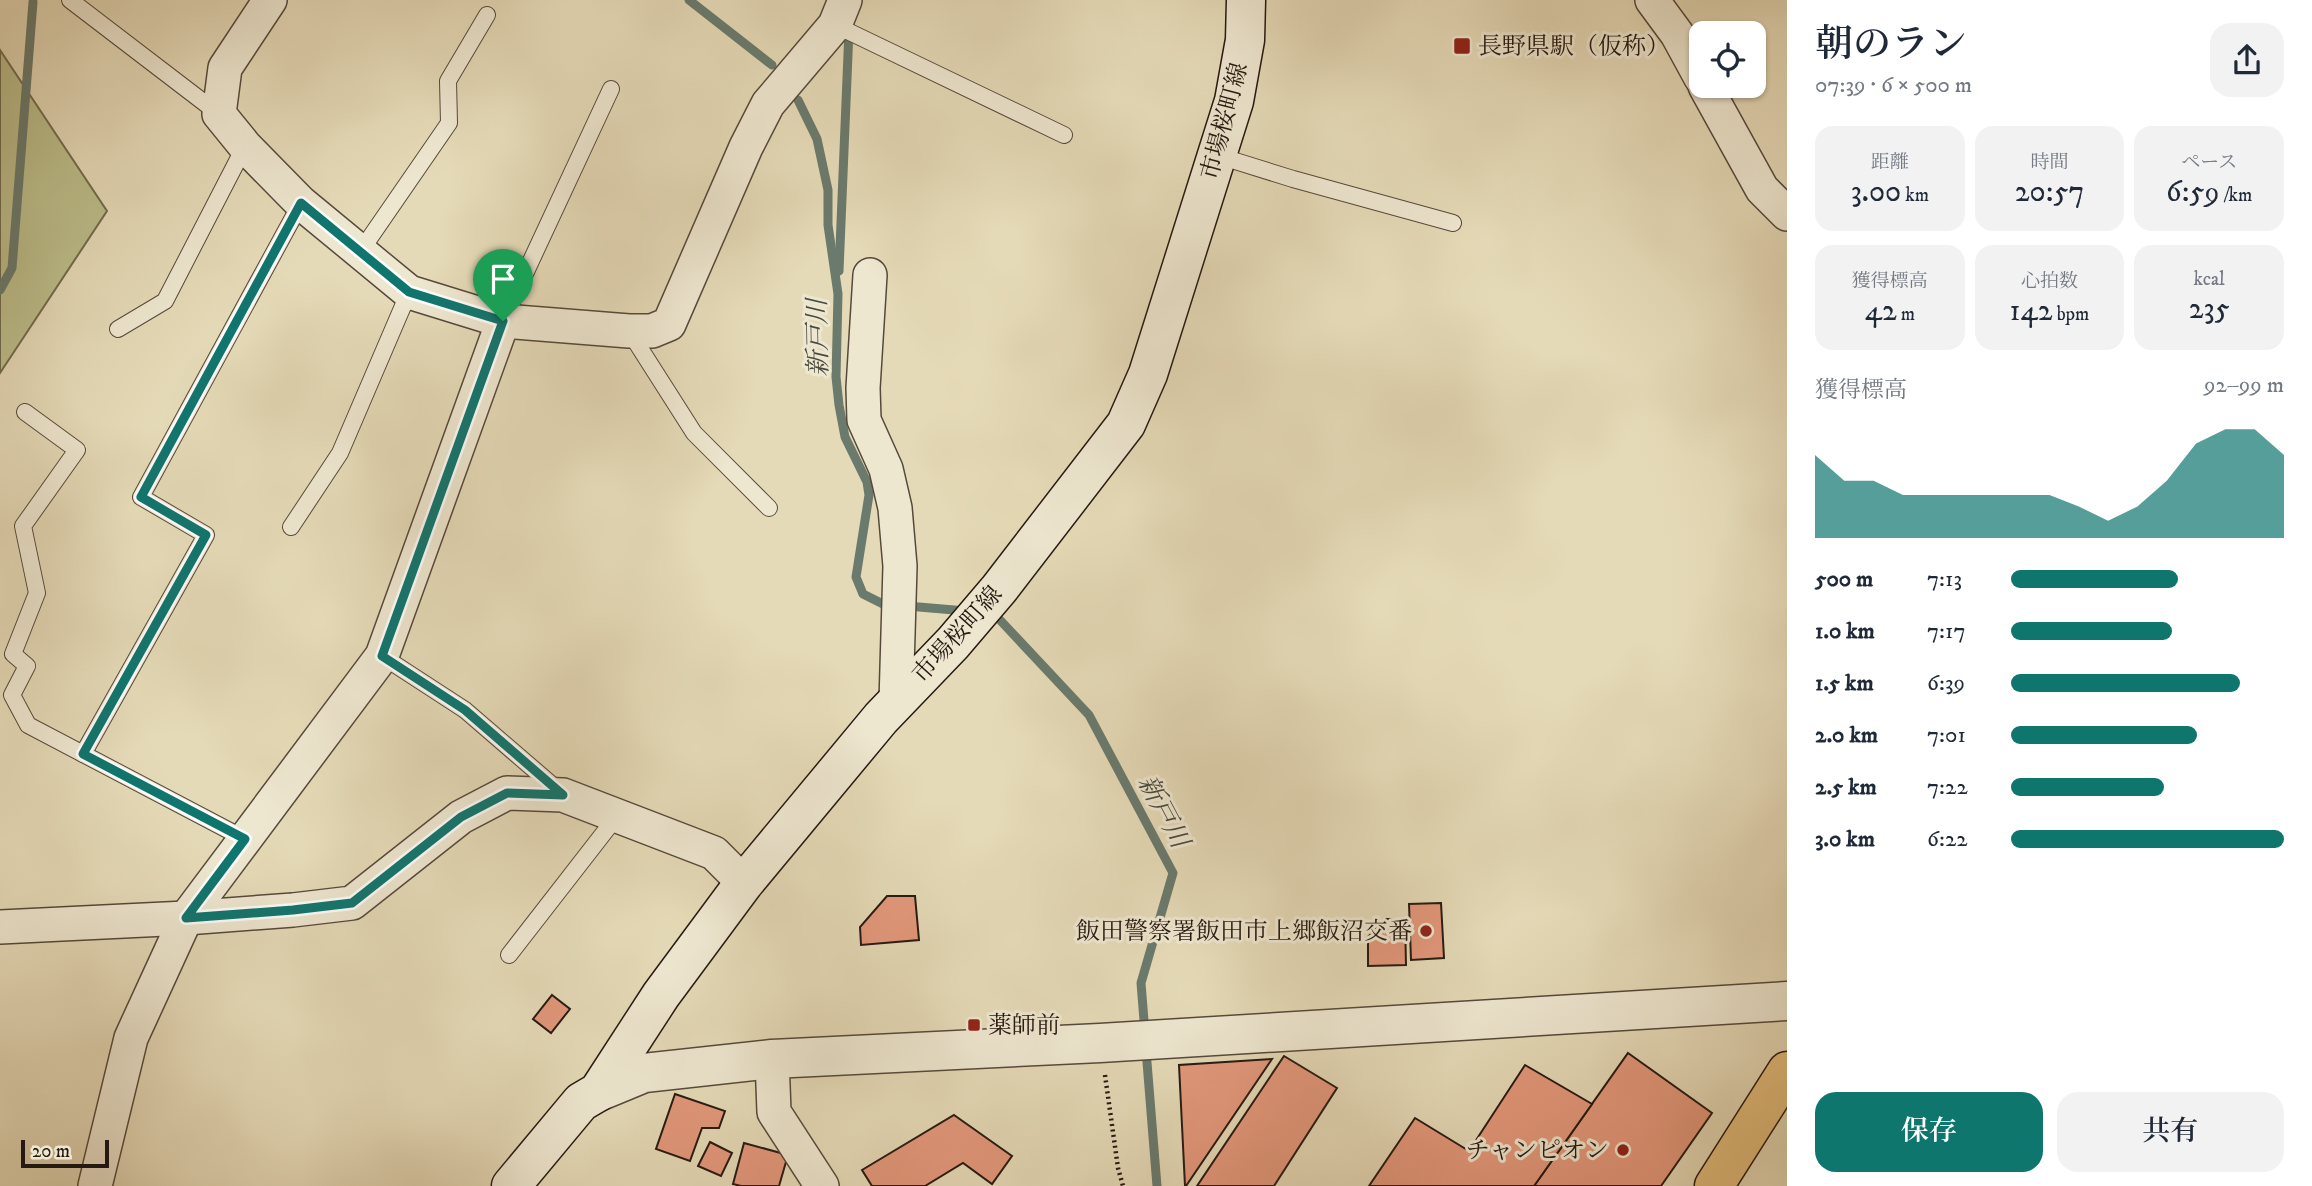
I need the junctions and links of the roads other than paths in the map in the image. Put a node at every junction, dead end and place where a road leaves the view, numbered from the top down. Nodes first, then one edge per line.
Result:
1 (70, 0) edge
2 (270, 0) edge
3 (1246, 0) edge
4 (1652, 0) edge
5 (840, 12) edge
6 (487, 15) dead end
7 (1689, 56) edge
8 (611, 89) dead end
9 (1712, 98) edge
10 (219, 114) junction
11 (1064, 135) dead end
12 (245, 146) junction
13 (1216, 155) junction
14 (301, 203) junction
15 (1787, 214) edge
16 (1453, 223) dead end
17 (360, 252) junction
18 (870, 275) dead end
19 (409, 292) junction
20 (503, 321) junction
21 (118, 329) dead end
22 (629, 331) junction
23 (25, 412) dead end
24 (769, 508) dead end
25 (292, 527) dead end
26 (382, 656) junction
27 (896, 702) junction
28 (83, 754) junction
29 (563, 795) junction
30 (617, 816) junction
31 (245, 839) junction
32 (744, 883) junction
33 (186, 918) junction
34 (0, 927) edge
35 (509, 955) dead end
36 (1787, 1000) edge
37 (772, 1059) junction
38 (1787, 1071) edge
39 (598, 1092) junction
40 (95, 1186) edge
41 (511, 1186) edge
42 (822, 1186) edge
43 (1714, 1186) edge

1 - 10 lane
2 - 10 street
3 - 13 main road, 市場桜町線
4 - 7 street
5 - 11 lane
5 - 22 street
6 - 17 lane
8 - 20 lane
9 - 15 street
10 - 12 street
12 - 14 street
12 - 21 lane
13 - 16 lane
13 - 27 main road, 市場桜町線
14 - 17 street
14 - 28 lane
17 - 19 street
18 - 27 street
19 - 20 street
19 - 25 lane
20 - 22 street
20 - 26 street
22 - 24 lane
23 - 28 lane
26 - 29 lane
26 - 31 street
27 - 32 main road, 市場桜町線
28 - 31 lane
29 - 30 street
29 - 33 street
30 - 32 street
30 - 35 lane
31 - 33 street
32 - 39 main road, 市場桜町線
33 - 34 street
33 - 40 street
36 - 37 main road
37 - 39 main road
37 - 42 street
38 - 43 highway
39 - 41 main road, 市場桜町線

